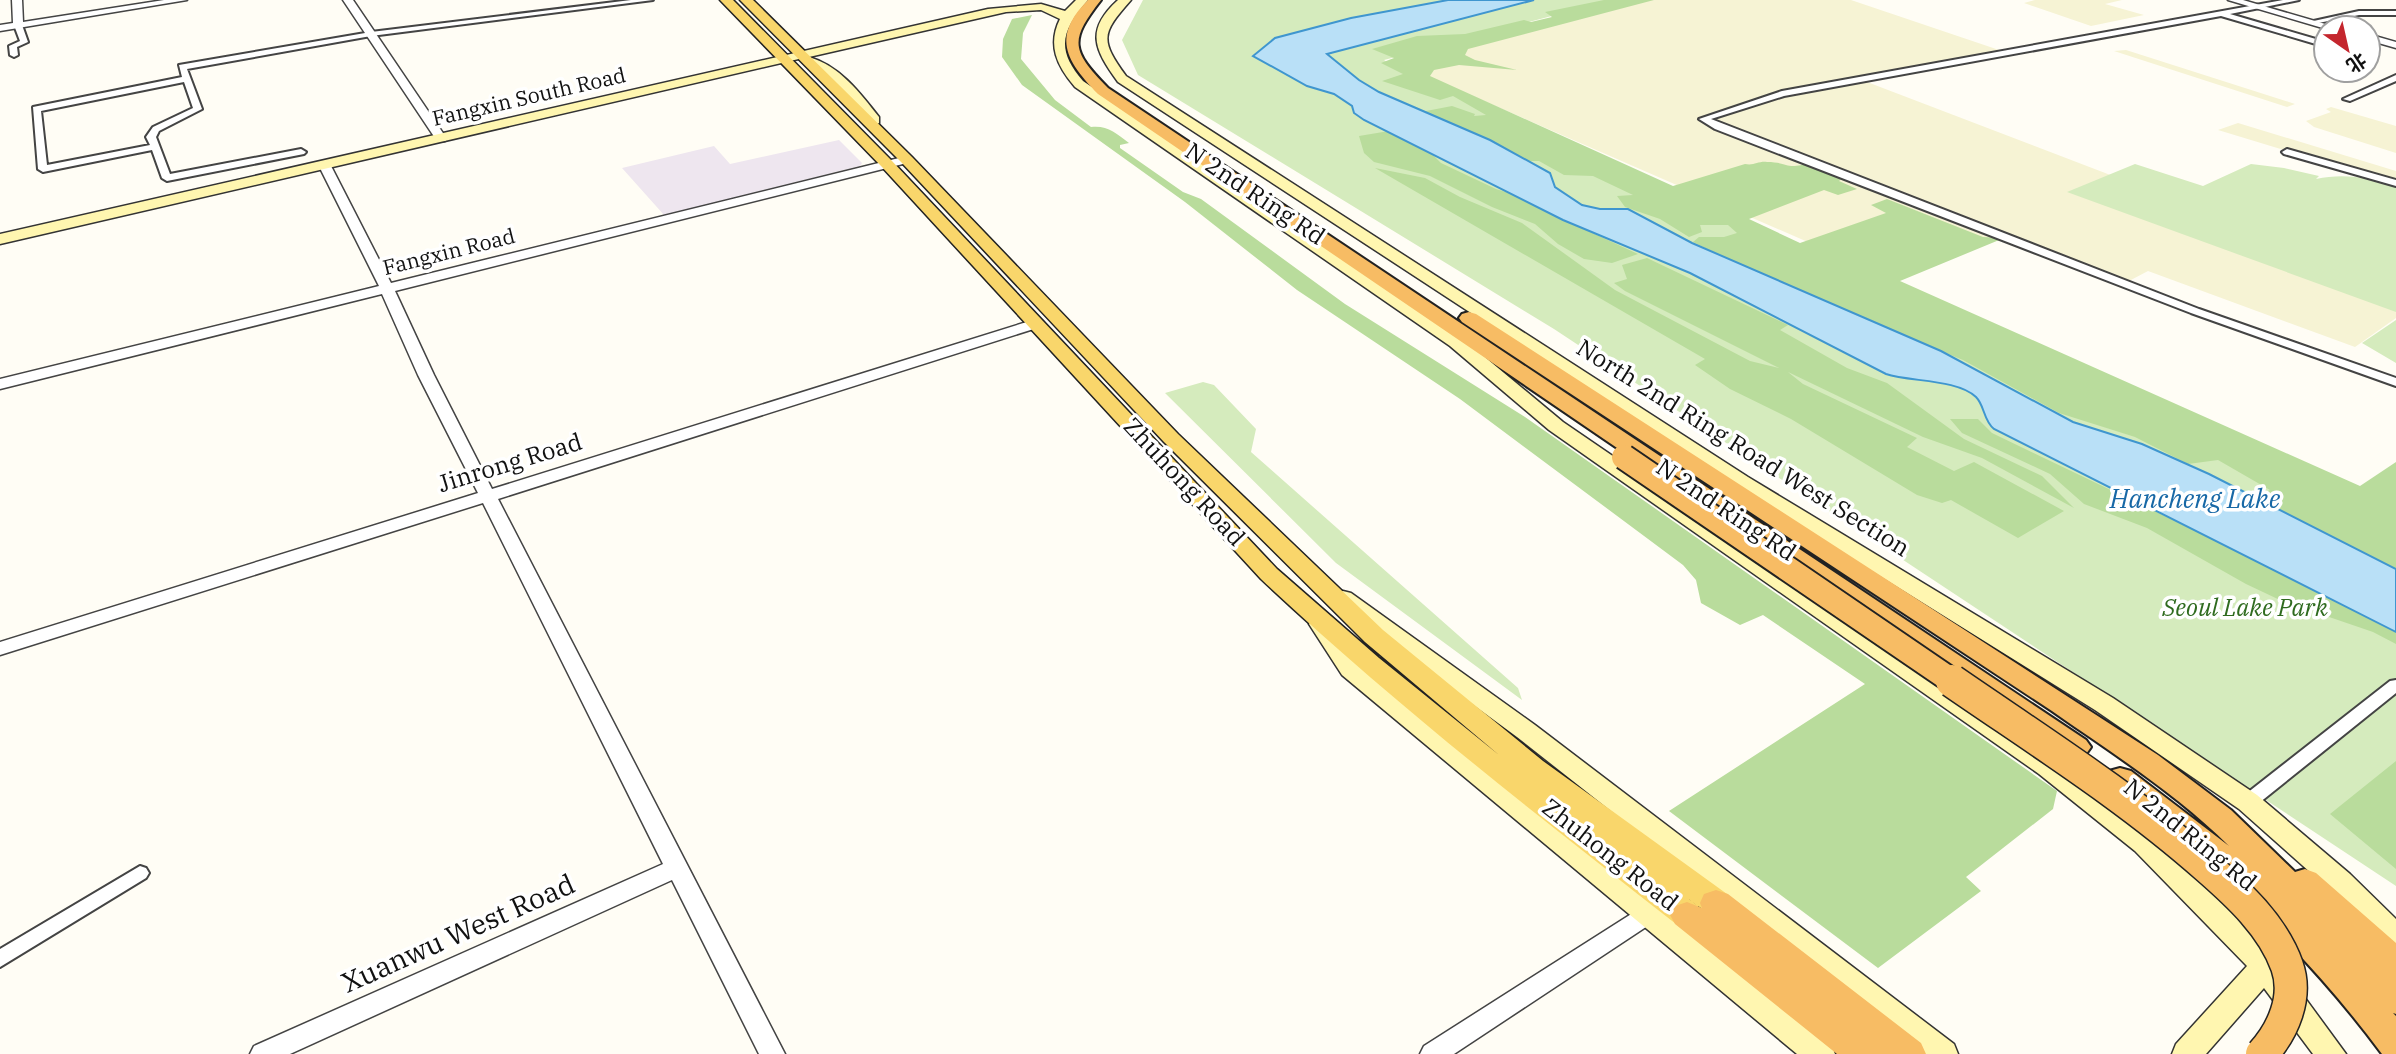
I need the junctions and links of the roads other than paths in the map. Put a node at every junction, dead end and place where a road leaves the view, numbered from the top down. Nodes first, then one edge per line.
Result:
1 (17, 0) edge
2 (166, 0) edge
3 (182, 0) edge
4 (348, 0) edge
5 (649, 0) edge
6 (714, 0) edge
7 (726, 0) edge
8 (746, 0) edge
9 (753, 0) edge
10 (991, 0) edge
11 (1014, 0) edge
12 (1082, 0) edge
13 (1095, 0) edge
14 (1111, 0) edge
15 (1125, 0) edge
16 (2233, 0) edge
17 (2295, 0) edge
18 (2258, 7) junction
19 (2396, 13) edge
20 (2219, 14) junction
21 (2354, 14) edge
22 (1066, 18) junction
23 (2312, 22) edge
24 (19, 24) junction
25 (0, 27) edge
26 (372, 34) junction
27 (2312, 40) edge
28 (791, 53) junction
29 (14, 55) dead end
30 (2396, 78) edge
31 (186, 79) junction
32 (2347, 99) dead end
33 (439, 136) junction
34 (154, 147) junction
35 (301, 152) dead end
36 (2287, 152) dead end
37 (897, 162) junction
38 (325, 166) junction
39 (2396, 183) edge
40 (0, 231) edge
41 (0, 239) edge
42 (387, 289) junction
43 (1032, 321) junction
44 (1484, 356) junction
45 (2396, 382) edge
46 (0, 384) edge
47 (1517, 386) junction
48 (1543, 414) junction
49 (486, 492) junction
50 (1325, 586) junction
51 (1317, 619) junction
52 (0, 639) edge
53 (0, 649) edge
54 (2396, 685) edge
55 (2234, 810) junction
56 (678, 867) junction
57 (140, 873) dead end
58 (1702, 909) junction
59 (1647, 914) junction
60 (2396, 937) edge
61 (0, 959) edge
62 (2396, 964) edge
63 (2265, 966) junction
64 (2396, 999) edge
65 (2394, 1041) edge
66 (263, 1054) edge
67 (772, 1054) edge
68 (1433, 1054) edge
69 (1820, 1054) edge
70 (1864, 1054) edge
71 (1908, 1054) edge
72 (1943, 1054) edge
73 (2187, 1054) edge
74 (2262, 1054) edge
75 (2331, 1054) edge

1 - 24 street
2 - 24 street
3 - 24 street
4 - 26 street
5 - 26 street
6 - 28 main road
7 - 28 main road, Zhuhong Road
8 - 28 main road, Zhuhong Road
9 - 28 main road
10 - 28 main road
11 - 28 main road, Fangxin South Road
12 - 22 main road
13 - 44 highway, N 2nd Ring Rd
14 - 55 highway, N 2nd Ring Rd
15 - 55 main road, North 2nd Ring Road West Section
16 - 18 street
17 - 18 street
18 - 20 street
18 - 23 street
19 - 21 street
20 - 27 street
20 - 45 street
22 - 28 main road, Fangxin South Road
22 - 44 main road
24 - 25 street
24 - 29 street
26 - 31 street
26 - 33 street
28 - 33 main road, Fangxin South Road
28 - 37 main road, Zhuhong Road
28 - 37 main road, Zhuhong Road
30 - 32 street
31 - 34 street
31 - 34 street
33 - 38 main road, Fangxin South Road
33 - 40 main road, Fangxin South Road
34 - 35 street
36 - 39 street
37 - 42 street, Fangxin Road
37 - 43 main road, Zhuhong Road
37 - 50 main road, Zhuhong Road
38 - 41 main road, Fangxin South Road
38 - 42 street
42 - 46 street, Fangxin Road
42 - 49 street
43 - 49 street, Jinrong Road
43 - 51 main road, Zhuhong Road
44 - 47 highway
44 - 48 main road
44 - 65 highway, N 2nd Ring Rd
47 - 48 main road
47 - 74 highway, bridge
48 - 63 main road
49 - 52 street, Jinrong Road
49 - 53 street, Jinrong Road
49 - 56 street
50 - 58 main road, Zhuhong Road
50 - 72 main road, Zhuhong Road
51 - 58 main road, Zhuhong Road
51 - 59 main road
54 - 55 street
55 - 60 main road, North 2nd Ring Road West Section
55 - 62 highway
55 - 64 highway, N 2nd Ring Rd
56 - 66 street, Xuanwu West Road
56 - 67 street
57 - 61 street
58 - 70 highway
58 - 71 highway
59 - 68 street
59 - 69 main road
63 - 73 main road
63 - 75 main road

